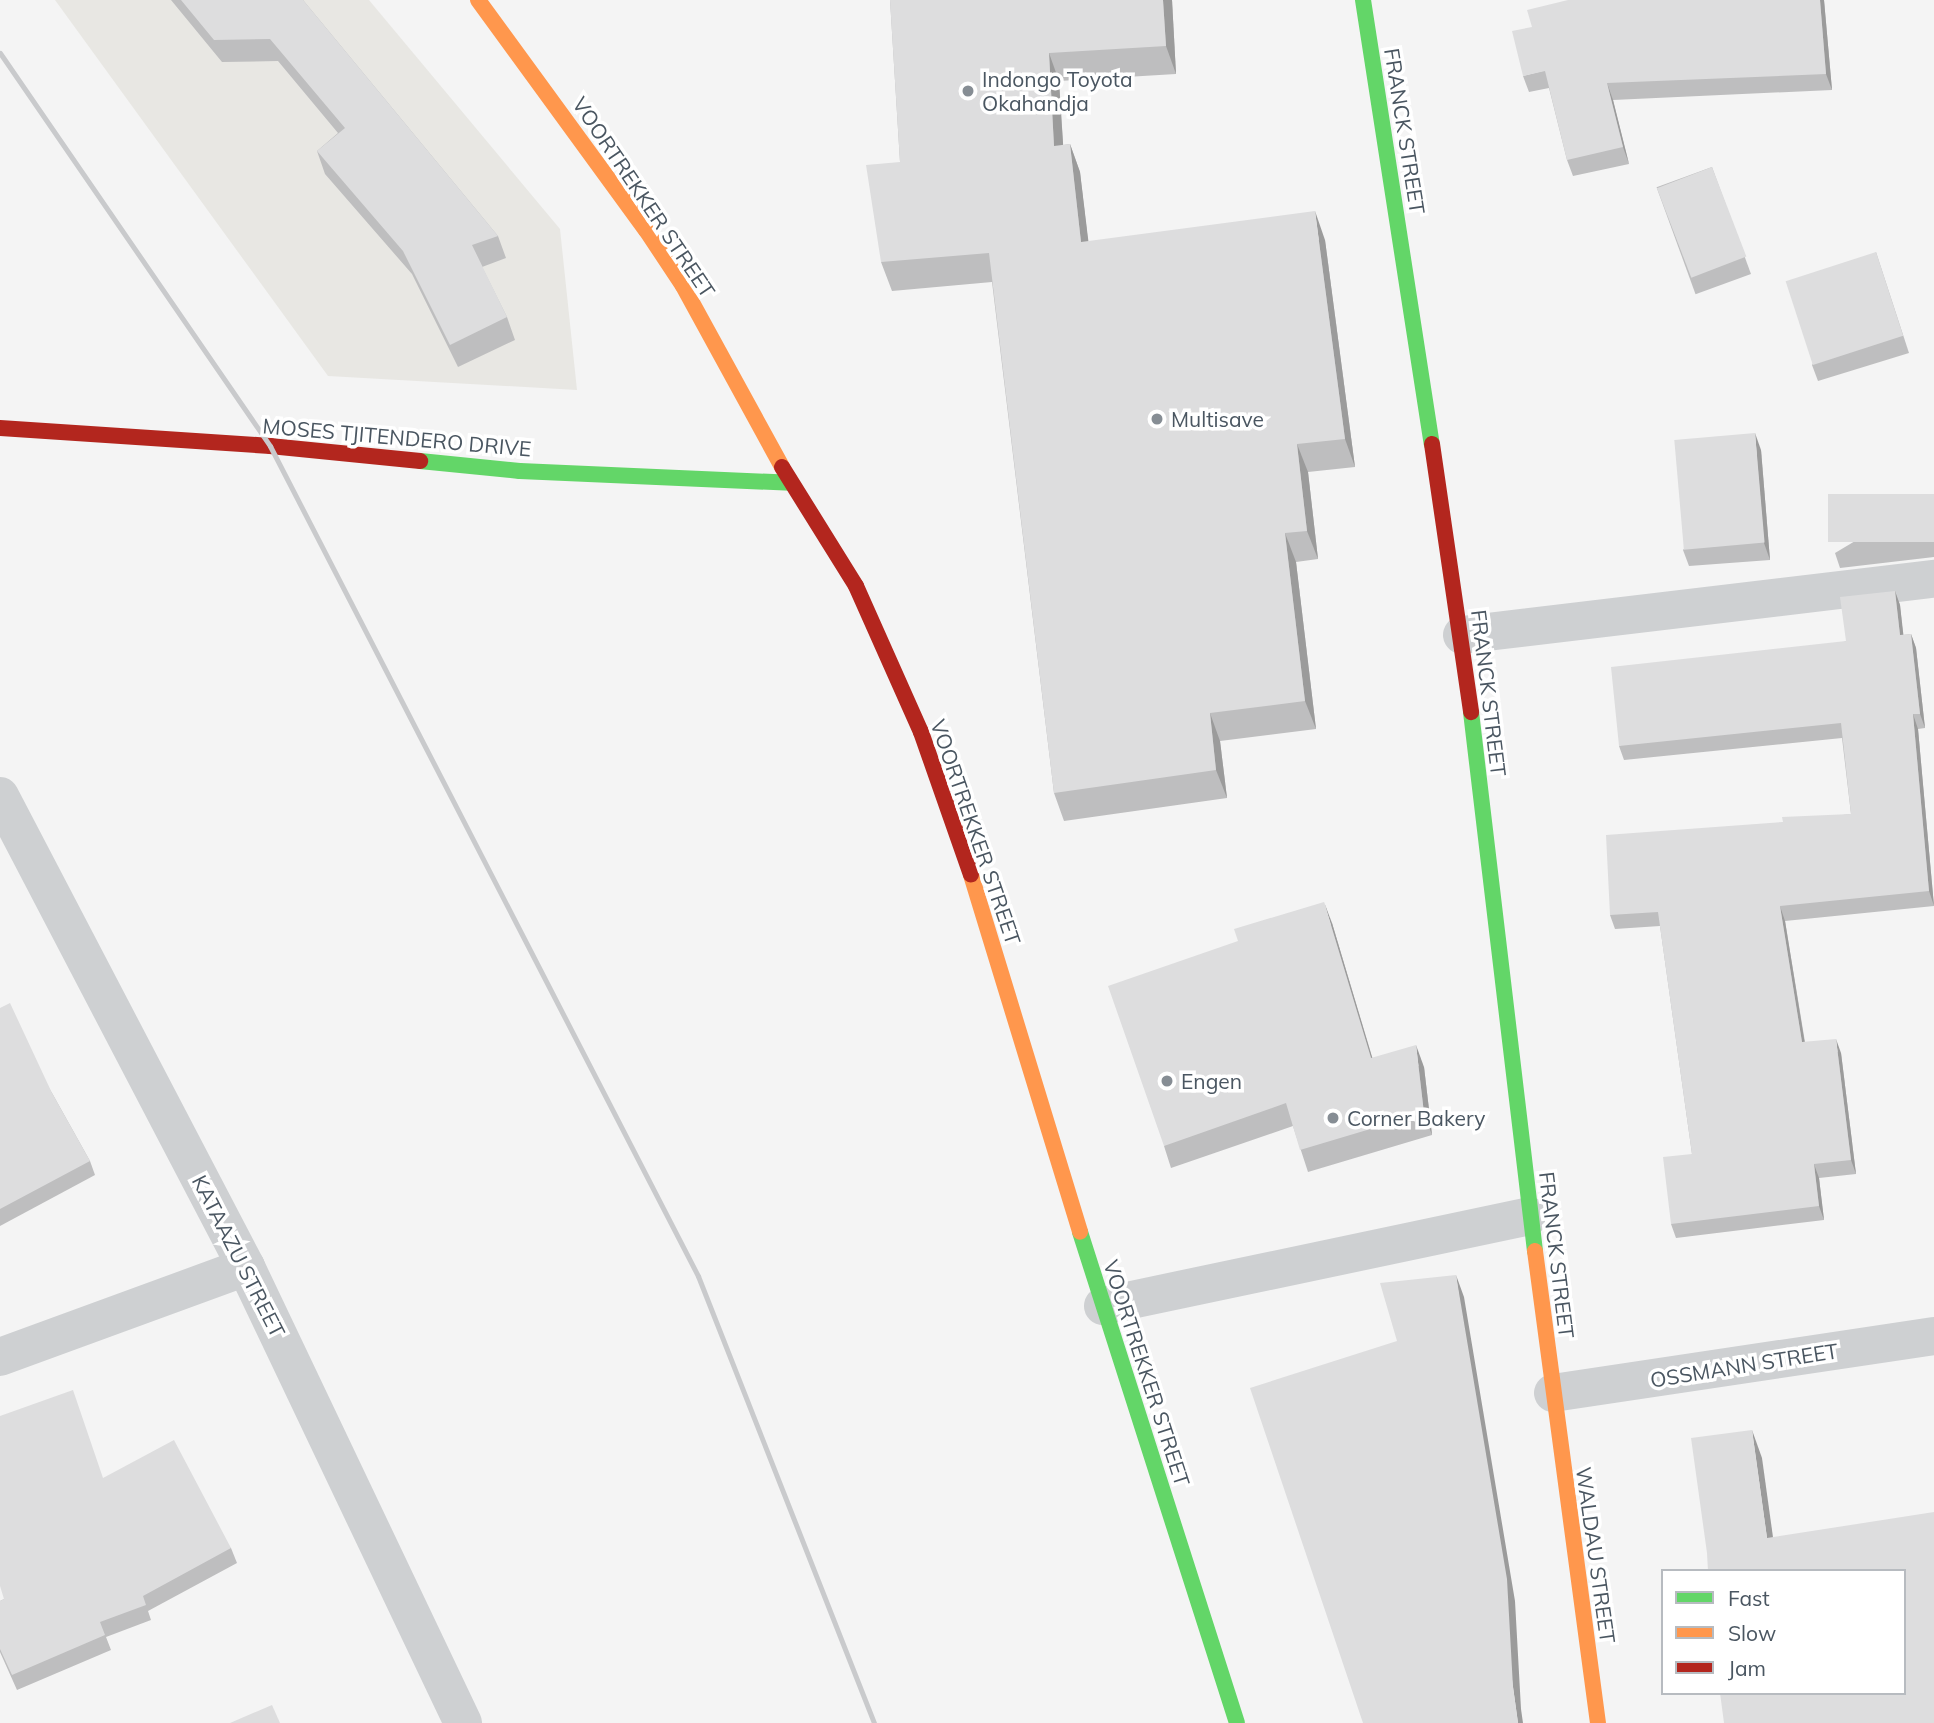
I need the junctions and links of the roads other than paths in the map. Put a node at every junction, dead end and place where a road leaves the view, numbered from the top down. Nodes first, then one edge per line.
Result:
1 (478, 0) edge
2 (1363, 0) edge
3 (0, 428) edge
4 (791, 483) junction
5 (1934, 579) edge
6 (1462, 635) junction
7 (0, 796) edge
8 (1530, 1216) junction
9 (246, 1267) junction
10 (1103, 1306) junction
11 (1934, 1336) edge
12 (0, 1357) edge
13 (1553, 1393) junction
14 (463, 1723) edge
15 (1237, 1723) edge
16 (1598, 1723) edge

1 - 4 main road, VOORTREKKER STREET
2 - 6 main road, FRANCK STREET
3 - 4 main road, MOSES TJITENDERO DRIVE
4 - 10 main road, VOORTREKKER STREET
5 - 6 street
6 - 8 main road, FRANCK STREET
7 - 9 street, KATAAZU STREET
8 - 10 street
8 - 13 main road, FRANCK STREET
9 - 12 street
9 - 14 street, KATAAZU STREET
10 - 15 main road, VOORTREKKER STREET
11 - 13 street, OSSMANN STREET
13 - 16 main road, WALDAU STREET

